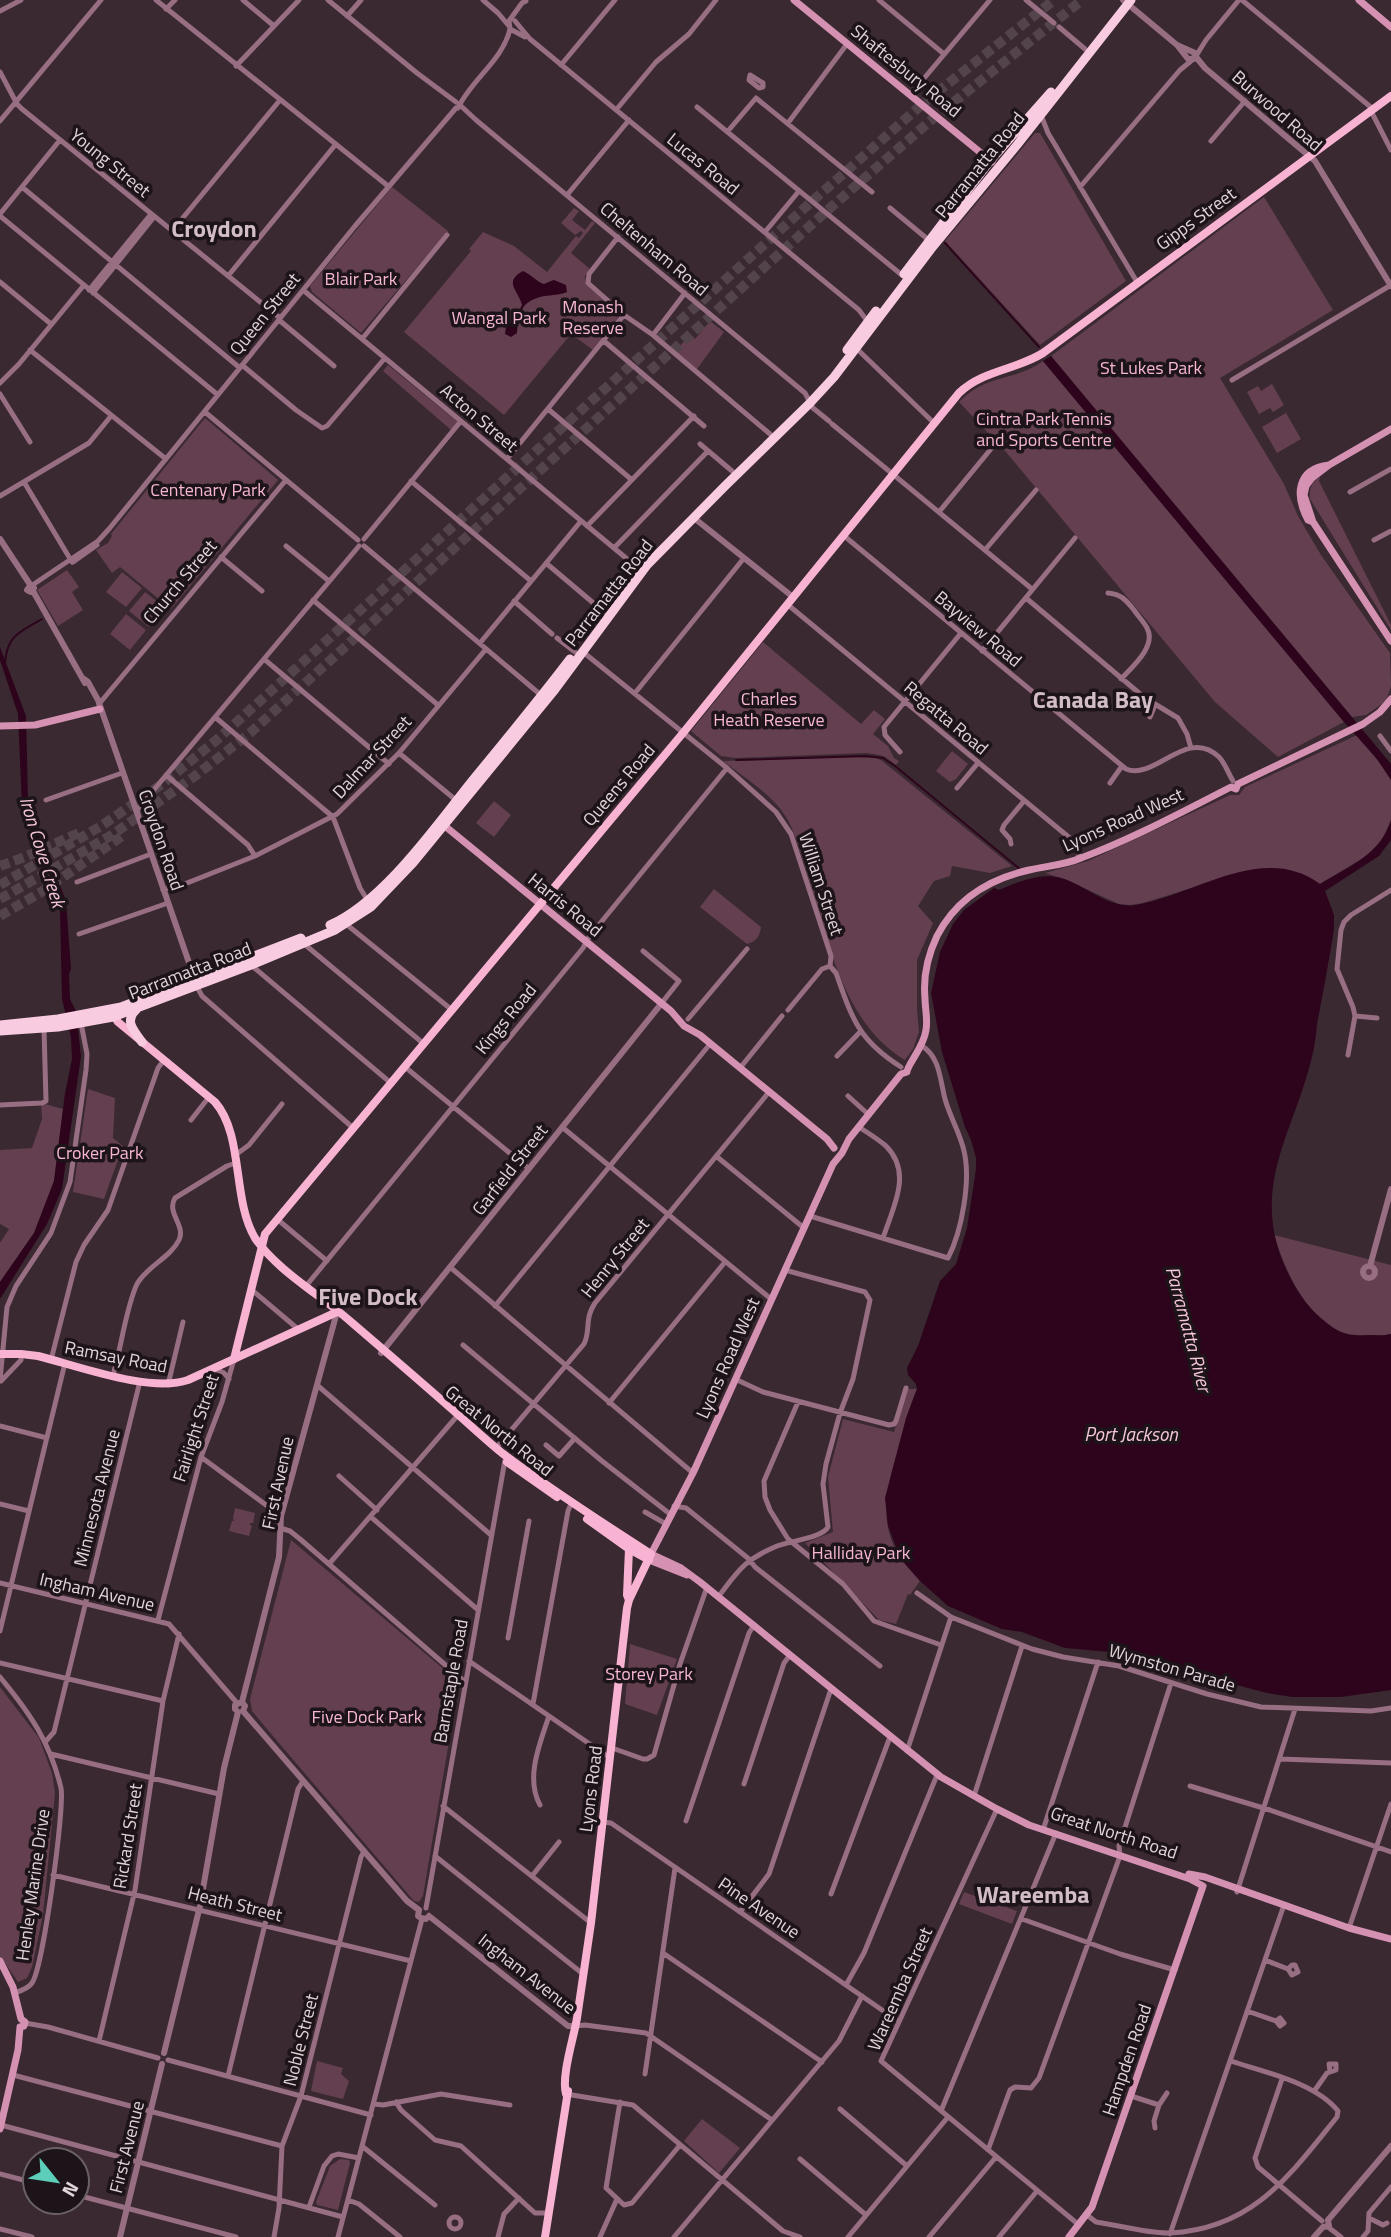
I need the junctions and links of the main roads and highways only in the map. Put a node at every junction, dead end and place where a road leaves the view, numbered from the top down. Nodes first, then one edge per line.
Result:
1 (794, 0) edge
2 (1126, 1) edge
3 (1362, 1) edge
4 (1391, 27) edge
5 (1391, 96) edge
6 (994, 164) junction
7 (932, 243) junction
8 (1018, 366) joint
9 (809, 400) junction
10 (1391, 429) edge
11 (1391, 641) edge
12 (579, 652) junction
13 (1391, 699) edge
14 (99, 706) road end
15 (0, 726) edge
16 (442, 824) junction
17 (540, 905) junction
18 (195, 982) junction
19 (138, 1009) junction
20 (112, 1013) junction
21 (58, 1023) junction
22 (0, 1025) edge
23 (0, 1031) edge
24 (142, 1042) junction
25 (838, 1149) junction
26 (262, 1246) junction
27 (337, 1312) junction
28 (1, 1354) edge
29 (234, 1359) junction
30 (457, 1416) junction
31 (571, 1504) junction
32 (629, 1549) junction
33 (650, 1557) junction
34 (629, 1600) junction
35 (1204, 1882) junction
36 (1391, 1938) edge
37 (0, 1961) edge
38 (0, 2127) edge
39 (545, 2237) edge
40 (1069, 2237) edge

1 - 6 main road, Shaftesbury Road
2 - 6 highway, Parramatta Road
2 - 6 highway, Parramatta Road
3 - 4 main road
5 - 8 main road, Gipps Street
6 - 7 highway, Parramatta Road
7 - 9 highway, Parramatta Road
7 - 9 highway, Parramatta Road
8 - 17 main road, Queens Road
9 - 12 highway, Parramatta Road
9 - 12 highway, Parramatta Road
10 - 11 main road
12 - 16 highway, Parramatta Road
12 - 16 highway, Parramatta Road
13 - 25 main road, Lyons Road West
14 - 15 main road
16 - 17 main road, Harris Road
16 - 18 highway, Parramatta Road
16 - 18 highway, Parramatta Road
17 - 25 main road, Harris Road
17 - 26 main road, Queens Road
18 - 19 highway, Parramatta Road
18 - 20 highway, Parramatta Road
19 - 20 highway, Parramatta Road
19 - 24 highway
20 - 21 highway, Parramatta Road
20 - 24 main road, Great North Road
21 - 22 highway, Parramatta Road
21 - 23 highway, Parramatta Road
24 - 26 main road, Great North Road
25 - 33 main road, Lyons Road West
26 - 27 main road, Great North Road
26 - 29 main road, Fairlight Street
27 - 29 main road, Ramsay Road
27 - 30 main road, Great North Road
28 - 29 main road, Ramsay Road
30 - 31 main road, Great North Road
30 - 31 main road, Great North Road
31 - 32 main road, Great North Road
31 - 33 main road, Great North Road
32 - 33 main road, Great North Road
32 - 34 main road
33 - 34 main road, Lyons Road
33 - 35 main road, Great North Road
34 - 39 main road, Lyons Road
35 - 36 main road, Great North Road
35 - 40 main road, Hampden Road
37 - 38 main road

